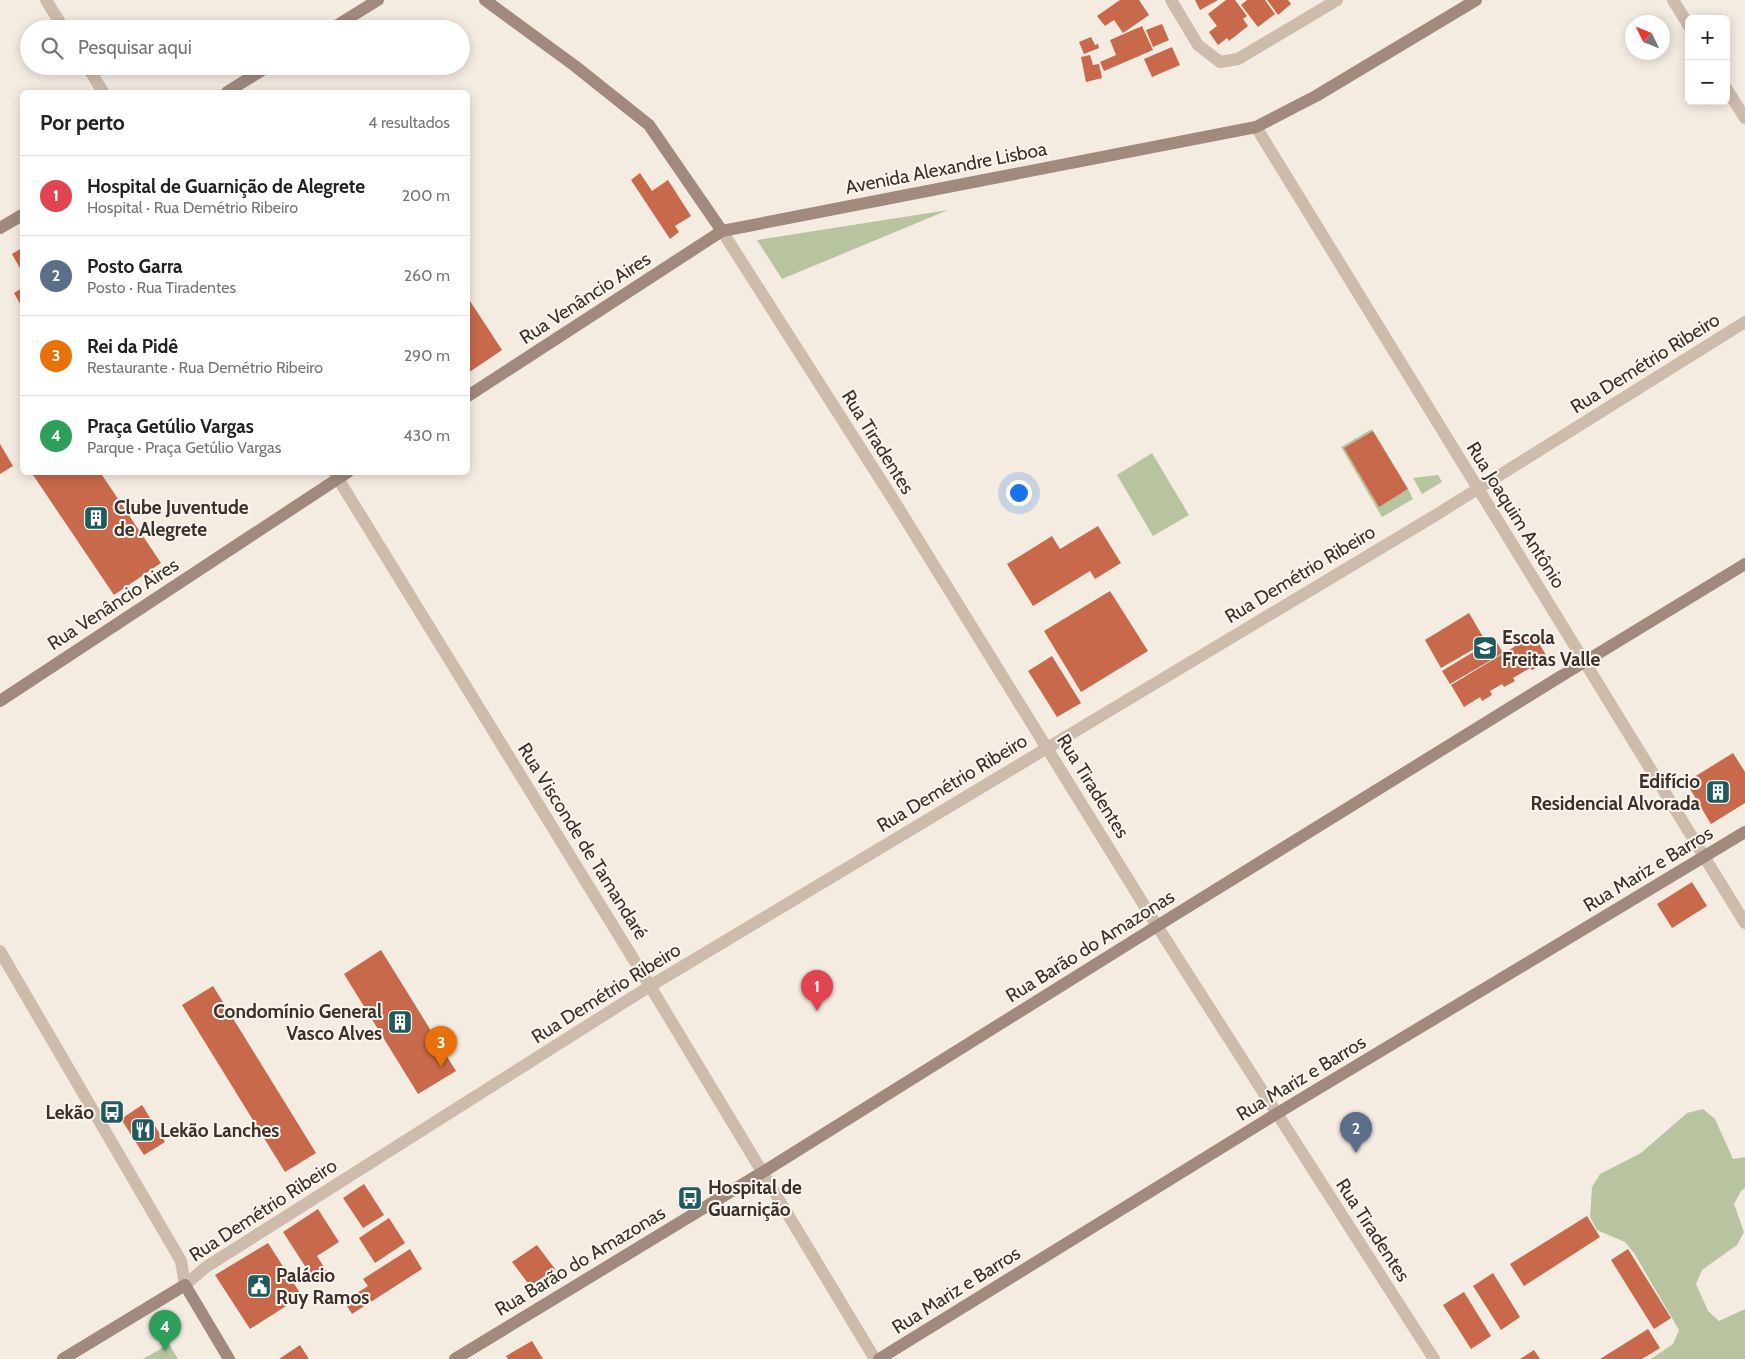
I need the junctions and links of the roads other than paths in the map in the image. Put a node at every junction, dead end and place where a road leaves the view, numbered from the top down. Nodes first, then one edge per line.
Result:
1 (46, 0) edge
2 (378, 0) edge
3 (485, 0) edge
4 (1171, 0) edge
5 (1337, 0) edge
6 (1476, 0) edge
7 (1673, 0) edge
8 (58, 20) edge
9 (345, 20) edge
10 (1685, 20) edge
11 (92, 75) edge
12 (254, 75) edge
13 (101, 90) edge
14 (230, 90) edge
15 (1730, 94) edge
16 (1745, 118) edge
17 (1256, 128) junction
18 (20, 216) edge
19 (0, 228) edge
20 (722, 231) junction
21 (1745, 322) edge
22 (470, 395) edge
23 (340, 475) edge
24 (1477, 490) junction
25 (1745, 564) edge
26 (1585, 662) junction
27 (0, 701) edge
28 (1048, 747) junction
29 (1745, 832) edge
30 (1706, 857) junction
31 (1745, 923) edge
32 (1157, 926) junction
33 (0, 951) edge
34 (650, 986) junction
35 (1276, 1114) junction
36 (763, 1172) junction
37 (185, 1285) junction
38 (63, 1359) edge
39 (229, 1359) edge
40 (456, 1359) edge
41 (877, 1359) edge
42 (1434, 1359) edge

1 - 8 street
2 - 9 street
3 - 20 street
4 - 5 street
6 - 17 street, Avenida Alexandre Lisboa
7 - 10 street
11 - 13 street
12 - 14 street
15 - 16 street
17 - 20 street, Avenida Alexandre Lisboa
17 - 24 street, Rua Joaquim Antônio
18 - 19 street
20 - 22 street, Rua Venâncio Aires
20 - 28 street, Rua Tiradentes
21 - 24 street, Rua Demétrio Ribeiro
23 - 27 street, Rua Venâncio Aires
23 - 34 street, Rua Visconde de Tamandaré
24 - 26 street, Rua Joaquim Antônio
24 - 28 street, Rua Demétrio Ribeiro
25 - 26 street, Rua Barão do Amazonas
26 - 30 street, Rua Joaquim Antônio
26 - 32 street, Rua Barão do Amazonas
28 - 32 street, Rua Tiradentes
28 - 34 street, Rua Demétrio Ribeiro
29 - 30 street, Rua Mariz e Barros
30 - 31 street, Rua Joaquim Antônio
30 - 35 street, Rua Mariz e Barros
32 - 35 street, Rua Tiradentes
32 - 36 street, Rua Barão do Amazonas
33 - 37 street
34 - 36 street, Rua Visconde de Tamandaré
34 - 37 street, Rua Demétrio Ribeiro
35 - 41 street, Rua Mariz e Barros
35 - 42 street, Rua Tiradentes
36 - 40 street, Rua Barão do Amazonas
36 - 41 street, Rua Visconde de Tamandaré
37 - 38 street
37 - 39 street

